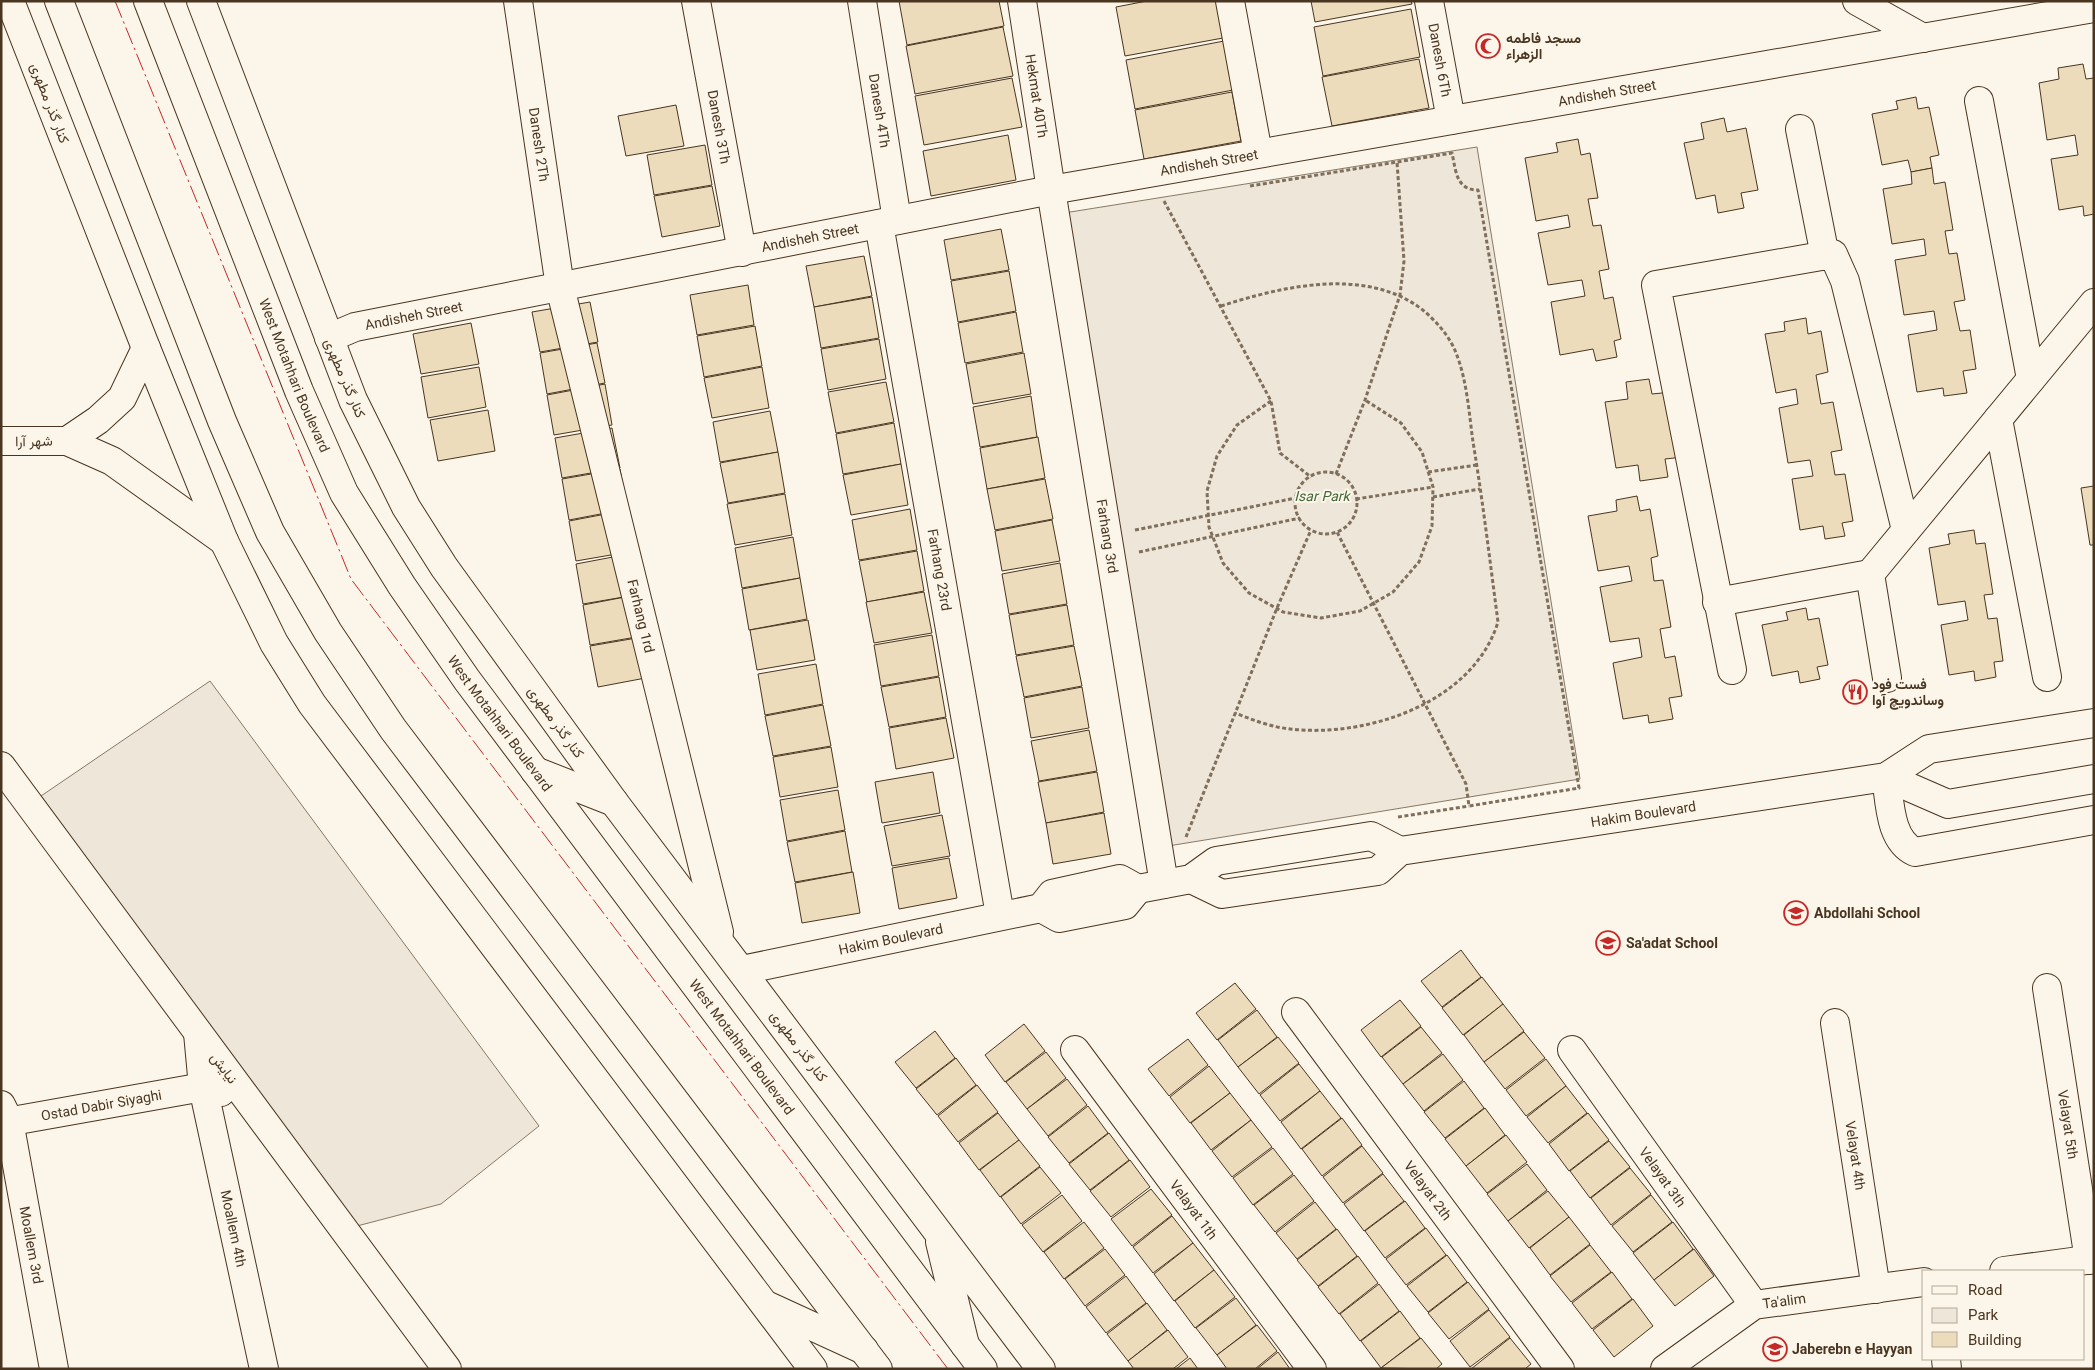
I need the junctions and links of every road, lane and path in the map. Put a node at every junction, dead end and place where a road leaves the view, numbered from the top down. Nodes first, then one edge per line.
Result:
1 (10, 1) edge
2 (59, 1) edge
3 (148, 1) edge
4 (201, 1) edge
5 (518, 1) edge
6 (696, 1) edge
7 (862, 1) edge
8 (1022, 1) edge
9 (1230, 1) edge
10 (1429, 1) edge
11 (1857, 1) edge
12 (2094, 8) edge
13 (2033, 10) edge
14 (1923, 38) junction
15 (1979, 101) dead end
16 (1451, 120) junction
17 (1800, 129) dead end
18 (1258, 153) junction
19 (1397, 162) junction
20 (1242, 188) dead end
21 (1051, 190) junction
22 (1174, 199) dead end
23 (1164, 201) junction
24 (1155, 202) dead end
25 (888, 222) junction
26 (742, 252) junction
27 (1825, 256) junction
28 (560, 288) junction
29 (1400, 295) junction
30 (2094, 303) edge
31 (1221, 306) junction
32 (328, 338) junction
33 (146, 348) junction
34 (2031, 379) junction
35 (1365, 400) junction
36 (1271, 401) junction
37 (1998, 419) junction
38 (1, 441) edge
39 (68, 441) junction
40 (1477, 464) junction
41 (1428, 472) junction
42 (1336, 474) junction
43 (1311, 476) junction
44 (1433, 487) junction
45 (1480, 489) junction
46 (1296, 498) junction
47 (1433, 498) junction
48 (1356, 499) junction
49 (1208, 516) junction
50 (1300, 518) junction
51 (1311, 530) junction
52 (1906, 530) junction
53 (1133, 531) dead end
54 (1337, 532) junction
55 (1213, 538) junction
56 (224, 540) junction
57 (1131, 554) dead end
58 (1870, 574) junction
59 (1718, 602) junction
60 (1372, 604) junction
61 (1277, 608) junction
62 (1732, 670) dead end
63 (2047, 677) dead end
64 (1887, 678) dead end
65 (1424, 704) junction
66 (1235, 713) junction
67 (2094, 723) edge
68 (1, 766) edge
69 (535, 772) junction
70 (1886, 776) junction
71 (2094, 779) edge
72 (614, 802) junction
73 (1469, 806) junction
74 (1392, 818) dead end
75 (2094, 820) edge
76 (1184, 842) dead end
77 (1164, 884) junction
78 (1000, 915) junction
79 (722, 943) junction
80 (742, 970) junction
81 (2047, 988) dead end
82 (1296, 1012) dead end
83 (1835, 1023) dead end
84 (198, 1033) junction
85 (1075, 1050) dead end
86 (1572, 1050) dead end
87 (203, 1088) junction
88 (247, 1099) junction
89 (4, 1116) edge
90 (937, 1231) junction
91 (2091, 1260) edge
92 (2012, 1270) edge
93 (1922, 1282) edge
94 (1876, 1288) junction
95 (765, 1305) junction
96 (1754, 1305) junction
97 (965, 1345) junction
98 (871, 1360) edge
99 (54, 1369) edge
100 (264, 1369) edge
101 (447, 1369) edge
102 (813, 1369) edge
103 (983, 1369) edge
104 (1041, 1369) edge
105 (1312, 1369) edge
106 (1560, 1369) edge
107 (1665, 1369) edge

1 - 33 street, کنار گذر مطهری
2 - 98 street
3 - 69 street, West Motahhari Boulevard
4 - 32 street, کنار گذر مطهری
5 - 28 street, Danesh 2Th
6 - 26 street, Danesh 3Th
7 - 25 street, Danesh 4Th
8 - 21 street, Hekmat 40Th
9 - 18 street
10 - 16 street, Danesh 6Th
11 - 14 street
12 - 13 street, Andisheh Street
13 - 14 street, Andisheh Street
14 - 16 street, Andisheh Street
15 - 34 street
16 - 18 street, Andisheh Street
17 - 27 street
18 - 21 street, Andisheh Street
19 - 20 path
19 - 29 path
19 - 73 path
21 - 25 street, Andisheh Street
21 - 77 street, Farhang 3rd
22 - 23 path
23 - 24 path
23 - 31 path
25 - 26 street, Andisheh Street
25 - 78 street, Farhang 23rd
26 - 28 street, Andisheh Street
27 - 52 street
27 - 59 street
28 - 32 street, Andisheh Street
28 - 79 street, Farhang 1rd
29 - 31 path
29 - 35 path
29 - 40 path
30 - 34 street
31 - 36 path
32 - 72 street, کنار گذر مطهری
33 - 39 street
33 - 56 street, کنار گذر مطهری
34 - 37 street
35 - 41 path
35 - 42 path
36 - 43 path
36 - 49 path
37 - 52 street
37 - 63 street
38 - 39 street, شهر آرا
39 - 56 street
40 - 41 path
40 - 45 path
41 - 44 path
42 - 43 path
42 - 48 path
43 - 46 path
44 - 47 path
44 - 48 path
45 - 47 path
45 - 65 path
46 - 49 path
46 - 50 path
47 - 60 path
48 - 54 path
49 - 53 path
49 - 55 path
50 - 51 path
50 - 55 path
51 - 54 path
51 - 61 path
52 - 58 street
54 - 60 path
55 - 57 path
55 - 61 path
56 - 95 street, کنار گذر مطهری
58 - 59 street
58 - 64 street
59 - 62 street
60 - 61 path
60 - 65 path
61 - 66 path
65 - 66 path
65 - 73 path
66 - 76 path
67 - 70 street, Hakim Boulevard
68 - 84 street, نيايش
69 - 72 street
69 - 97 street, West Motahhari Boulevard
70 - 71 street
70 - 75 street
70 - 77 street, Hakim Boulevard
72 - 79 street, کنار گذر مطهری
73 - 74 path
77 - 78 street, Hakim Boulevard
78 - 80 street, Hakim Boulevard
79 - 80 street, کنار گذر مطهری
80 - 90 street, کنار گذر مطهری
81 - 91 street, Velayat 5th
82 - 106 street, Velayat 2th
83 - 94 street, Velayat 4th
84 - 87 street, Moallem 4th
84 - 88 street, نيايش
85 - 105 street, Velayat 1th
86 - 96 street, Velayat 3th
87 - 88 street
87 - 89 street, Ostad Dabir Siyaghi
87 - 100 street, Moallem 4th
88 - 101 street, نيايش
89 - 99 street, Moallem 3rd
90 - 97 street
90 - 104 street, کنار گذر مطهری
91 - 92 street
93 - 94 street, Ta'alim
94 - 96 street, Ta'alim
95 - 98 street
95 - 102 street, کنار گذر مطهری
96 - 107 street, Ta'alim
97 - 103 street, West Motahhari Boulevard

